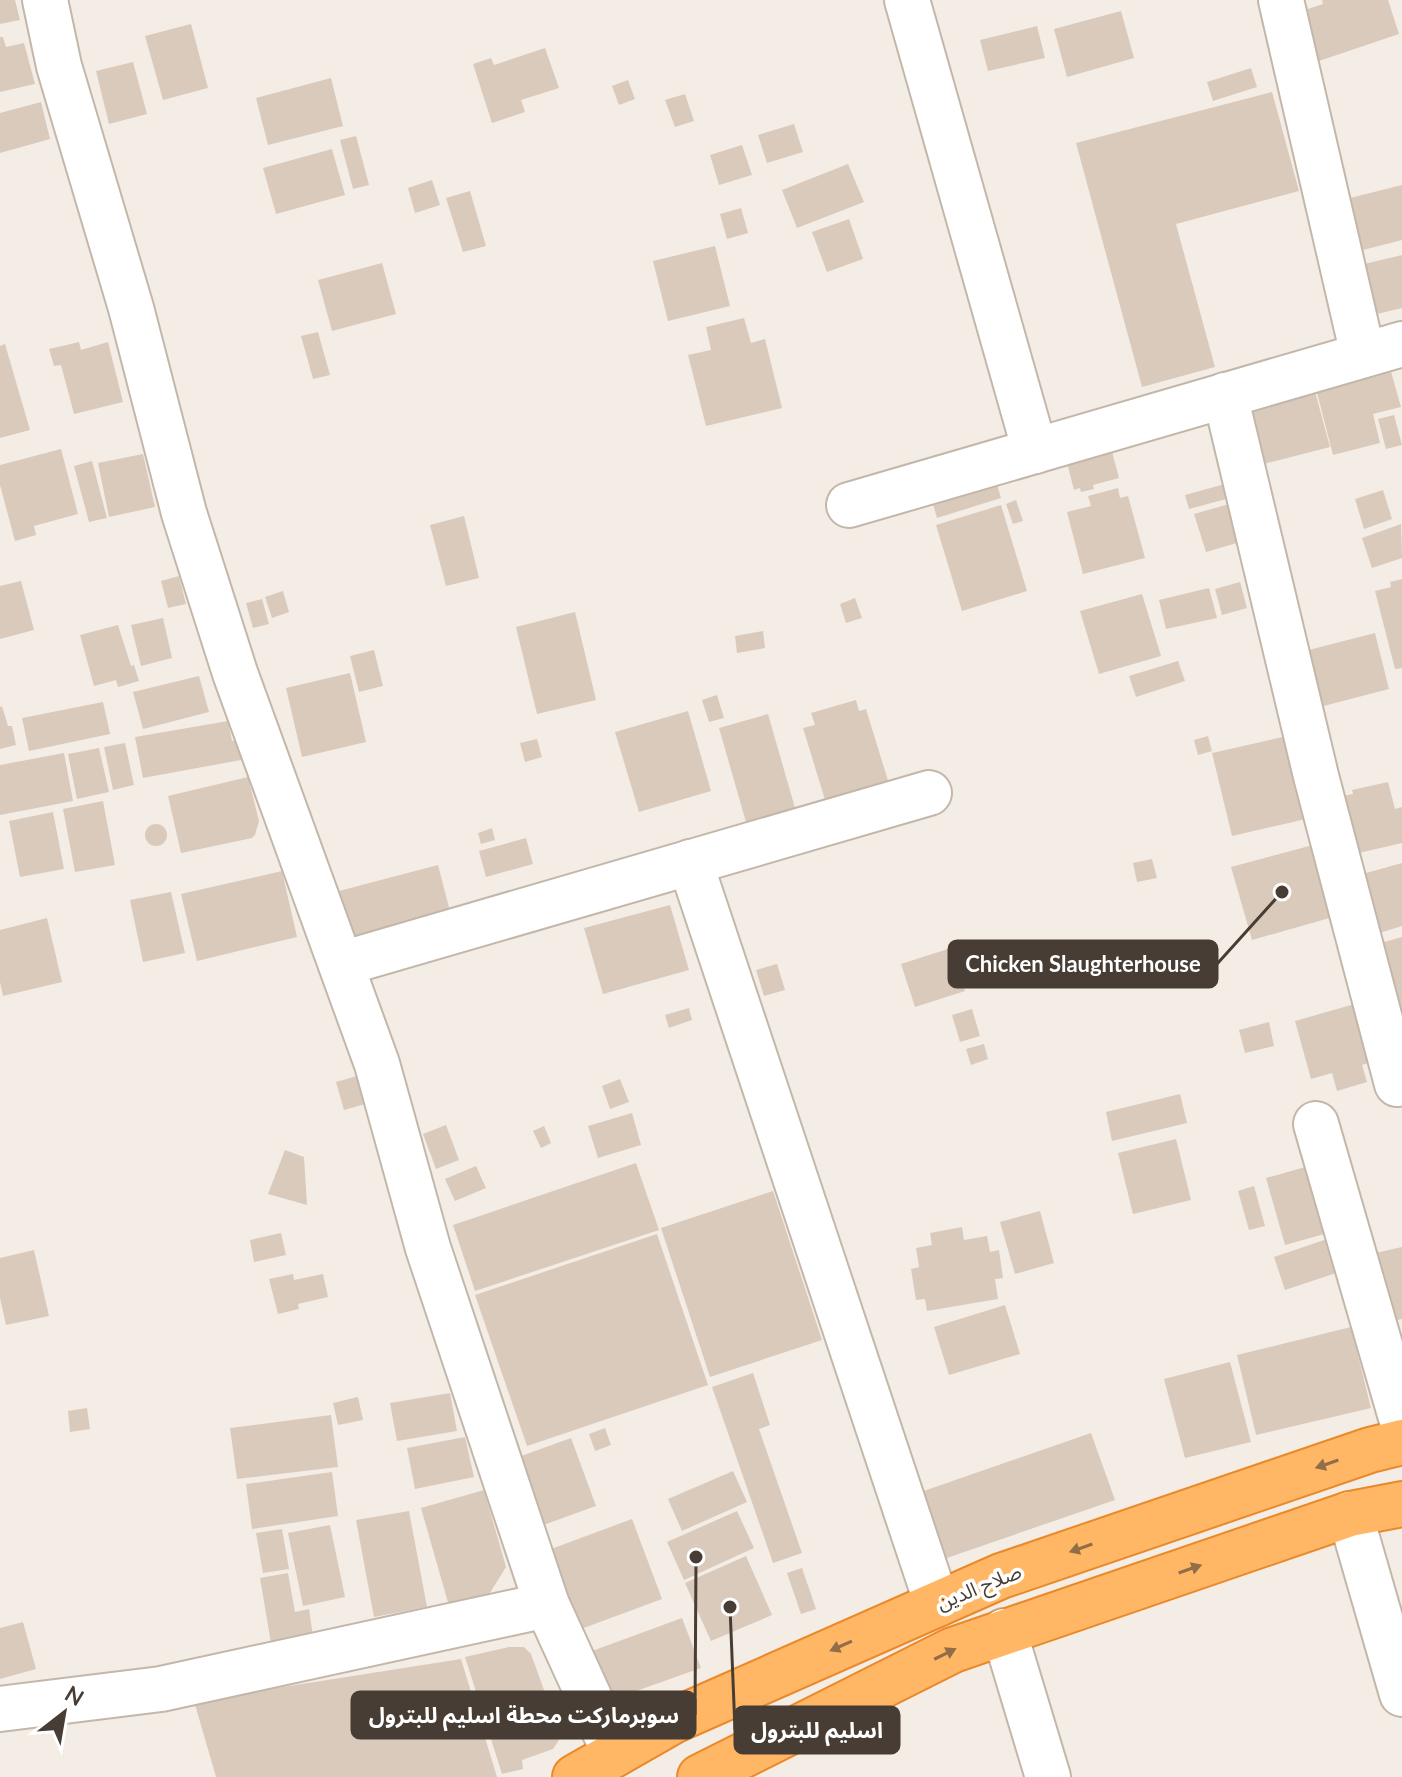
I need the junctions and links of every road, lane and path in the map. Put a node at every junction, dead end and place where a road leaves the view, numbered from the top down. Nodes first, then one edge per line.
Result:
1 (45, 0) edge
2 (907, 0) edge
3 (1281, 0) edge
4 (1382, 350) edge
5 (1225, 395) junction
6 (1035, 451) junction
7 (849, 505) dead end
8 (929, 793) dead end
9 (690, 862) junction
10 (341, 964) junction
11 (1397, 1084) dead end
12 (1316, 1124) dead end
13 (1402, 1421) edge
14 (1402, 1442) edge
15 (1402, 1504) edge
16 (1350, 1514) junction
17 (937, 1604) junction
18 (547, 1605) junction
19 (1004, 1631) junction
20 (1402, 1694) edge
21 (0, 1709) edge
22 (615, 1754) junction
23 (575, 1777) edge
24 (700, 1777) edge
25 (1048, 1777) edge

1 - 10 street
2 - 6 street
3 - 4 street
4 - 5 street
5 - 6 street
5 - 11 street
6 - 7 street
8 - 9 street
9 - 10 street
9 - 17 street
10 - 18 street
12 - 13 street
14 -> 17 highway, صلاح الدين
15 - 16 highway
19 -> 16 highway
16 - 20 street
17 -> 22 highway, صلاح الدين
18 - 21 street
18 - 22 street
24 -> 19 highway
19 - 25 street
22 - 23 highway, صلاح الدين

